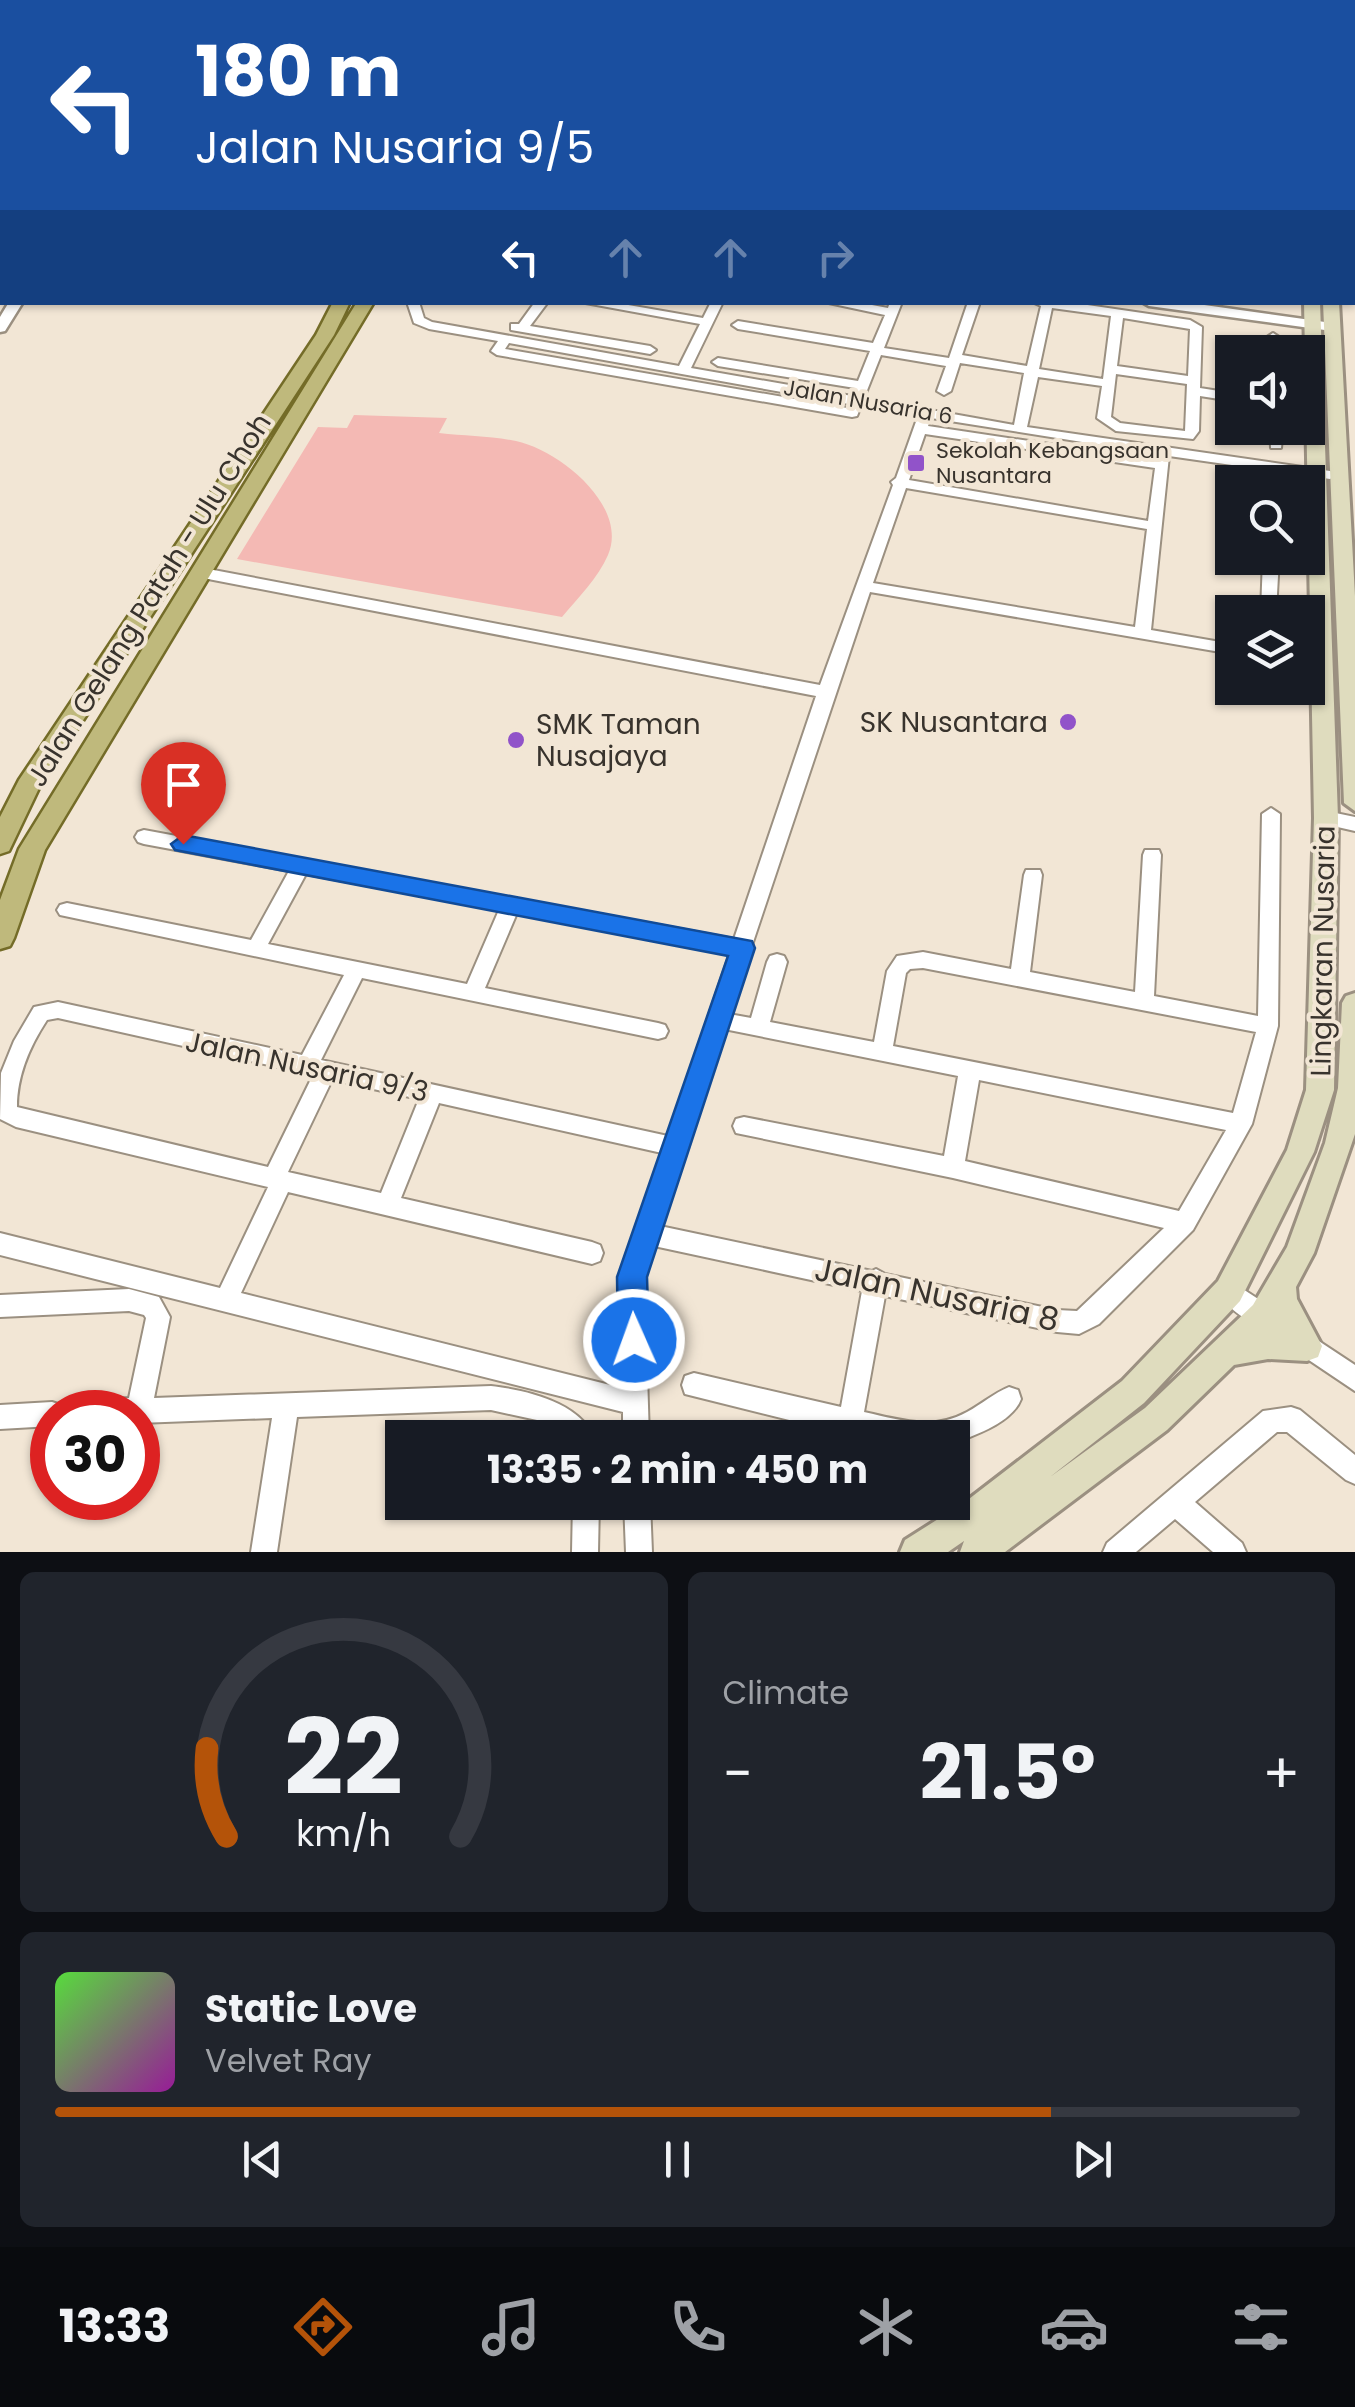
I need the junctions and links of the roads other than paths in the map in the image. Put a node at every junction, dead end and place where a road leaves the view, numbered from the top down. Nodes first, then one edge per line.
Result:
1 (14, 305) edge
2 (341, 305) edge
3 (364, 305) edge
4 (414, 305) edge
5 (540, 305) edge
6 (610, 305) edge
7 (716, 305) edge
8 (868, 305) edge
9 (973, 305) edge
10 (1047, 305) edge
11 (1054, 305) edge
12 (1190, 305) edge
13 (1247, 305) edge
14 (894, 307) edge
15 (440, 314) dead end
16 (1118, 314) junction
17 (1312, 314) edge
18 (1331, 315) edge
19 (708, 322) junction
20 (738, 326) dead end
21 (0, 328) edge
22 (522, 328) junction
23 (506, 338) junction
24 (650, 350) dead end
25 (878, 350) junction
26 (954, 360) junction
27 (718, 362) dead end
28 (684, 369) junction
29 (1030, 371) junction
30 (1108, 376) junction
31 (864, 386) junction
32 (1193, 386) junction
33 (944, 391) dead end
34 (1215, 392) edge
35 (856, 400) junction
36 (926, 413) junction
37 (918, 430) junction
38 (1020, 430) junction
39 (1163, 458) junction
40 (1314, 465) edge
41 (1215, 466) edge
42 (1325, 475) edge
43 (1339, 477) junction
44 (898, 482) junction
45 (1154, 526) junction
46 (204, 573) junction
47 (863, 586) junction
48 (1142, 635) junction
49 (1215, 647) edge
50 (1325, 666) edge
51 (1348, 670) junction
52 (826, 692) junction
53 (1316, 705) edge
54 (1355, 803) edge
55 (1325, 808) junction
56 (1272, 814) dead end
57 (1355, 824) edge
58 (144, 837) dead end
59 (0, 844) edge
60 (1152, 855) dead end
61 (301, 866) junction
62 (1033, 875) dead end
63 (511, 905) junction
64 (67, 910) dead end
65 (0, 938) edge
66 (256, 948) junction
67 (743, 948) junction
68 (777, 962) dead end
69 (357, 969) junction
70 (1019, 979) junction
71 (473, 993) junction
72 (1144, 1002) junction
73 (1355, 1003) edge
74 (720, 1020) junction
75 (1268, 1026) junction
76 (758, 1028) junction
77 (658, 1031) dead end
78 (882, 1052) junction
79 (317, 1067) junction
80 (970, 1070) junction
81 (1353, 1093) edge
82 (432, 1094) junction
83 (1242, 1124) junction
84 (744, 1126) dead end
85 (1347, 1142) edge
86 (676, 1147) junction
87 (953, 1168) junction
88 (277, 1180) junction
89 (387, 1205) junction
90 (1185, 1223) junction
91 (646, 1234) junction
92 (0, 1244) edge
93 (592, 1253) dead end
94 (876, 1280) junction
95 (1280, 1286) junction
96 (1229, 1292) junction
97 (226, 1301) junction
98 (0, 1306) edge
99 (1264, 1316) junction
100 (1307, 1346) junction
101 (1227, 1350) junction
102 (1355, 1379) edge
103 (694, 1385) dead end
104 (143, 1390) edge
105 (1009, 1399) dead end
106 (635, 1402) junction
107 (287, 1404) junction
108 (160, 1410) edge
109 (30, 1415) edge
110 (0, 1416) edge
111 (555, 1420) edge
112 (636, 1420) edge
113 (838, 1420) edge
114 (851, 1420) edge
115 (970, 1423) edge
116 (1355, 1471) edge
117 (1178, 1504) junction
118 (586, 1520) edge
119 (638, 1520) edge
120 (990, 1539) edge
121 (264, 1552) edge
122 (585, 1552) edge
123 (638, 1552) edge
124 (917, 1552) edge
125 (1116, 1552) edge
126 (1233, 1552) edge

1 - 21 street
2 - 59 main road, Jalan Gelang Patah - Ulu Choh
3 - 46 main road, Jalan Gelang Patah - Ulu Choh
4 - 23 street, Jalan Nusaria 6
5 - 22 street
6 - 19 street
7 - 19 street
8 - 14 street
9 - 26 street
10 - 29 street
11 - 16 street
12 - 17 street
13 - 17 street
14 - 25 street
15 - 22 street
16 - 30 street
16 - 32 street
17 - 18 street
17 - 40 main road, Lingkaran Nusaria
18 - 43 main road, Lingkaran Nusaria
19 - 28 street
20 - 25 street
22 - 24 street
23 - 28 street, Jalan Nusaria 6
23 - 35 street
25 - 26 street
25 - 31 street
26 - 29 street
26 - 33 street
27 - 31 street
28 - 35 street, Jalan Nusaria 6
29 - 30 street
29 - 38 street
30 - 32 street
30 - 32 street
31 - 35 street
32 - 34 street
35 - 36 street, Jalan Nusaria 6
36 - 37 street
36 - 38 street, Jalan Nusaria 6
37 - 39 street
37 - 44 street
38 - 39 street, Jalan Nusaria 6
39 - 41 street, Jalan Nusaria 6
39 - 45 street
42 - 43 street, Jalan Nusaria 6
43 - 51 main road, Lingkaran Nusaria
44 - 45 street
44 - 47 street
45 - 48 street
46 - 52 street
46 - 65 main road, Jalan Gelang Patah - Ulu Choh
47 - 48 street
47 - 52 street
48 - 49 street
50 - 51 street
51 - 54 main road, Lingkaran Nusaria
52 - 67 street
53 - 55 main road, Lingkaran Nusaria
54 - 55 street
55 - 57 street
55 - 96 main road, Lingkaran Nusaria
56 - 75 street, Jalan Nusaria 8
58 - 61 street
60 - 72 street
61 - 63 street
61 - 66 street
62 - 70 street
63 - 67 street
63 - 71 street
64 - 66 street
66 - 69 street
67 - 74 street
68 - 76 street
69 - 71 street
69 - 79 street
70 - 72 street
70 - 78 street
71 - 77 street
72 - 75 street
73 - 81 main road, Lingkaran Nusaria
74 - 76 street
74 - 86 street
75 - 83 street, Jalan Nusaria 8
76 - 78 street
78 - 80 street
79 - 82 street, Jalan Nusaria 9/3
79 - 88 street
79 - 88 street, Jalan Nusaria 9/3
80 - 83 street
80 - 87 street
81 - 85 main road, Lingkaran Nusaria
82 - 86 street, Jalan Nusaria 9/3
82 - 89 street
83 - 90 street, Jalan Nusaria 8
84 - 87 street
85 - 95 main road, Lingkaran Nusaria
86 - 91 street
87 - 90 street
88 - 89 street
88 - 97 street
89 - 93 street
90 - 94 street, Jalan Nusaria 8
91 - 94 street, Jalan Nusaria 8
91 - 106 street
92 - 97 street
94 - 114 street
95 - 99 main road, Lingkaran Nusaria
95 - 100 main road
96 - 99 street
96 - 120 main road, Lingkaran Nusaria
97 - 106 street
98 - 104 street
99 - 100 street
99 - 101 main road, Lingkaran Nusaria
100 - 101 main road
100 - 102 street
101 - 120 main road, Lingkaran Nusaria
103 - 113 street
105 - 115 street
106 - 112 street
107 - 108 street
107 - 111 street
107 - 121 street
109 - 110 street
116 - 117 street
117 - 125 street
117 - 126 street
118 - 122 street
119 - 123 street
120 - 124 main road, Lingkaran Nusaria

